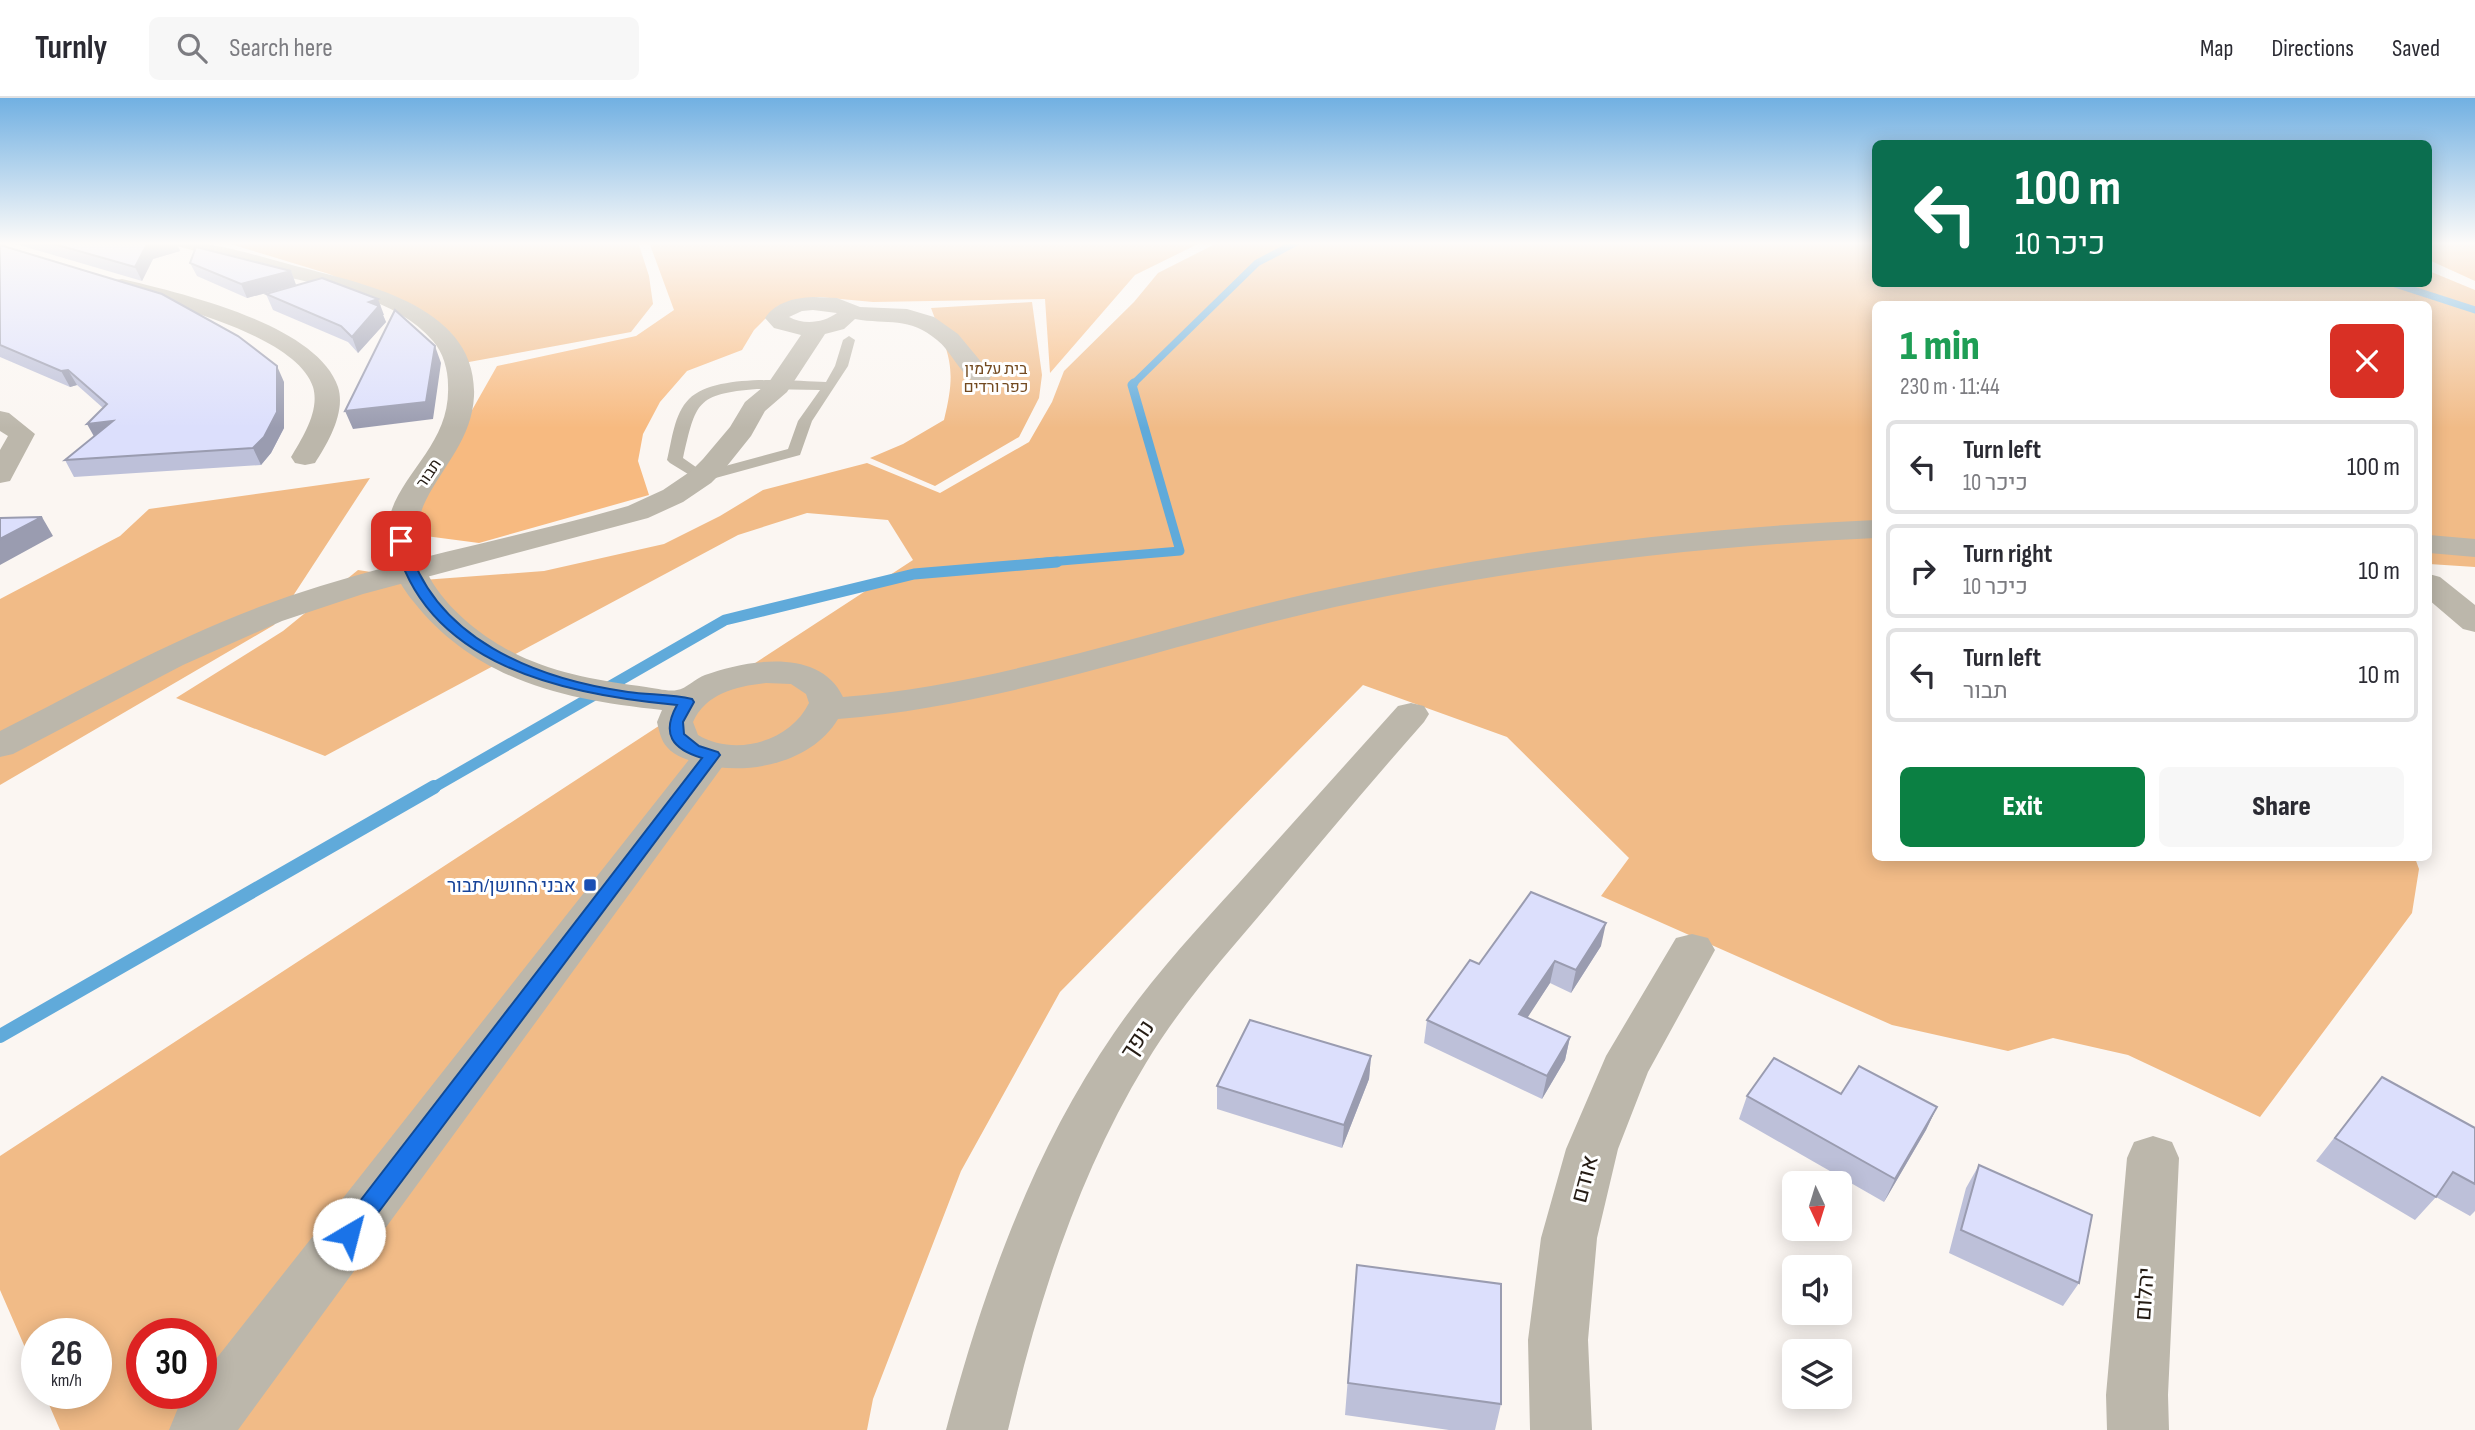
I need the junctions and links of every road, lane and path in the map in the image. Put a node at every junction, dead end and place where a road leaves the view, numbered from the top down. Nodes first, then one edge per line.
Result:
1 (186, 304) edge
2 (259, 304) dead end
3 (391, 304) edge
4 (810, 304) edge
5 (830, 304) edge
6 (849, 312) junction
7 (222, 315) junction
8 (818, 327) junction
9 (849, 340) dead end
10 (980, 375) dead end
11 (830, 386) junction
12 (778, 387) junction
13 (0, 419) edge
14 (305, 457) dead end
15 (0, 475) edge
16 (701, 477) junction
17 (1872, 529) edge
18 (2432, 544) edge
19 (2475, 548) edge
20 (412, 574) junction
21 (2432, 586) edge
22 (2475, 622) edge
23 (687, 702) junction
24 (826, 709) junction
25 (1410, 714) dead end
26 (0, 746) edge
27 (712, 755) junction
28 (1692, 950) dead end
29 (2153, 1158) dead end
30 (200, 1430) edge
31 (977, 1430) edge
32 (1561, 1430) edge
33 (2138, 1430) edge

1 - 7 street
2 - 7 street
3 - 20 street, תבור
4 - 8 street
5 - 6 street
6 - 8 street
6 - 10 street
7 - 14 street
8 - 12 street
9 - 11 lane
11 - 12 lane
11 - 16 lane
12 - 16 street
12 - 16 lane
13 - 15 street
16 - 20 street
17 - 24 street
18 - 19 street
20 - 23 street, תבור
20 - 26 street
21 - 22 street
23 - 24 street
23 - 27 street
24 - 27 street
25 - 31 street, נופך
27 - 30 street
28 - 32 street, אודם
29 - 33 street, יהלום

